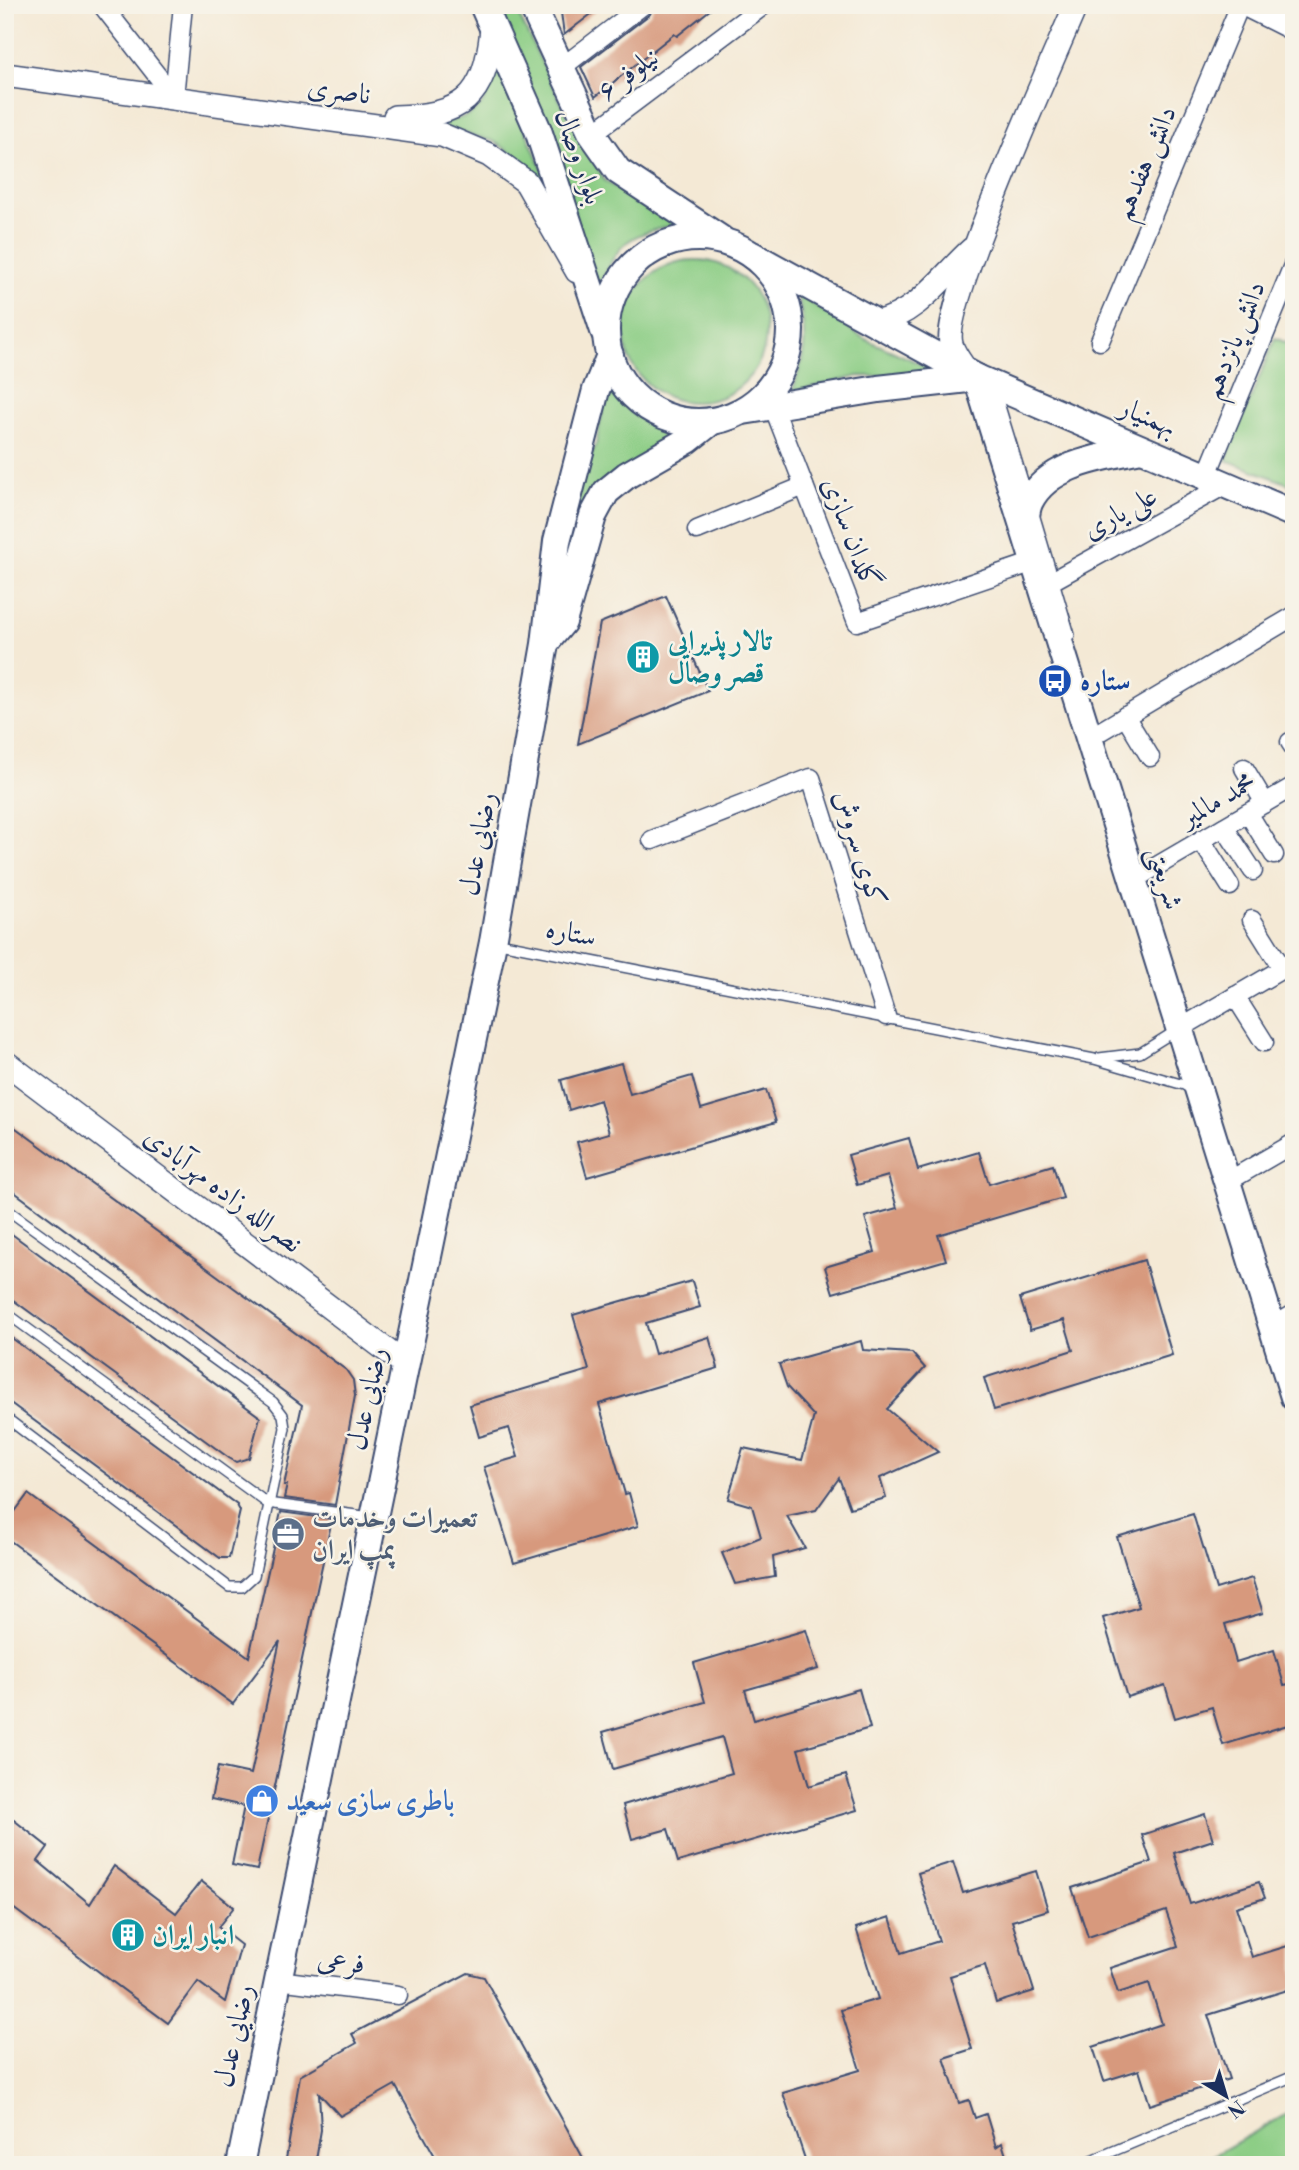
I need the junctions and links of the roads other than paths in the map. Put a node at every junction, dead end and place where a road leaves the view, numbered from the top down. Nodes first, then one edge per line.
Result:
1 (102, 5) edge
2 (183, 5) edge
3 (532, 5) edge
4 (643, 5) edge
5 (764, 5) edge
6 (1076, 5) edge
7 (1240, 5) edge
8 (1246, 5) edge
9 (487, 17) edge
10 (1294, 29) edge
11 (561, 68) junction
12 (5, 75) edge
13 (174, 97) junction
14 (346, 122) junction
15 (592, 134) junction
16 (725, 242) junction
17 (977, 244) junction
18 (752, 255) junction
19 (1294, 263) edge
20 (590, 292) junction
21 (876, 323) junction
22 (1100, 341) dead end
23 (608, 344) junction
24 (979, 378) junction
25 (773, 406) junction
26 (742, 411) junction
27 (712, 421) junction
28 (1141, 449) junction
29 (1216, 481) junction
30 (804, 486) junction
31 (1029, 501) junction
32 (1294, 514) edge
33 (1024, 528) junction
34 (697, 530) dead end
35 (1043, 576) junction
36 (1294, 616) edge
37 (1073, 643) dead end
38 (545, 644) junction
39 (1125, 716) junction
40 (1097, 733) junction
41 (1150, 757) dead end
42 (1244, 768) dead end
43 (1294, 786) edge
44 (1265, 803) junction
45 (1248, 813) junction
46 (1224, 827) junction
47 (652, 839) dead end
48 (1201, 840) junction
49 (1274, 855) dead end
50 (1253, 871) dead end
51 (1141, 876) junction
52 (1230, 886) dead end
53 (1252, 920) dead end
54 (1162, 936) dead end
55 (493, 942) junction
56 (1288, 965) edge
57 (1235, 996) junction
58 (886, 1016) junction
59 (1184, 1026) junction
60 (1264, 1042) dead end
61 (1094, 1059) junction
62 (5, 1062) edge
63 (1199, 1094) junction
64 (1294, 1143) edge
65 (1232, 1179) junction
66 (5, 1208) edge
67 (5, 1312) edge
68 (1282, 1321) edge
69 (1294, 1362) edge
70 (406, 1366) junction
71 (1294, 1397) edge
72 (5, 1417) edge
73 (267, 1503) junction
74 (374, 1517) junction
75 (278, 1980) junction
76 (398, 1995) dead end
77 (1294, 2076) edge
78 (240, 2165) edge
79 (1080, 2165) edge

1 - 13 street
2 - 13 street
3 - 11 main road, بلوار وصال
4 - 11 street
5 - 15 street, نیلوفر ۶
6 - 17 street
7 - 22 street, دانش هفدهم
8 - 10 street
9 - 14 street
9 - 20 main road, بلوار وصال
11 - 15 main road, بلوار وصال
12 - 13 street, ناصری
13 - 14 street, ناصری
14 - 20 street, ناصری
15 - 16 main road, بلوار وصال
16 - 18 main road
16 - 23 main road
17 - 21 street
17 - 24 street
18 - 21 main road, بهمنیار
18 - 26 main road
19 - 29 street, دانش پانزدهم
20 - 23 main road, بلوار وصال
21 - 24 main road, بهمنیار
23 - 27 main road
23 - 38 main road, رضایی عدل
24 - 25 main road
24 - 28 main road, بهمنیار
24 - 31 lane
24 - 33 main road, شریعتی
25 - 26 main road
25 - 30 street, گلدان سازی
26 - 27 main road
27 - 38 main road
28 - 29 main road, بهمنیار
28 - 31 main road
29 - 32 main road, بهمنیار
29 - 35 street, علی یاری
30 - 34 street
30 - 35 street, گلدان سازی
31 - 33 main road
31 - 35 lane
33 - 35 main road, شریعتی
35 - 37 lane
35 - 40 main road, شریعتی
36 - 39 street
38 - 55 main road, رضایی عدل
39 - 40 street
39 - 41 street
40 - 51 main road, شریعتی
42 - 44 street
43 - 44 street, محمد مالمیر
44 - 45 street, محمد مالمیر
45 - 46 street, محمد مالمیر
45 - 49 street
46 - 48 street, محمد مالمیر
46 - 50 street
47 - 58 street, کوی سروش
48 - 51 street, محمد مالمیر
48 - 52 street
51 - 59 main road, شریعتی
53 - 56 street
54 - 59 lane
55 - 58 lane, ستاره
55 - 70 main road, رضایی عدل
56 - 57 street
57 - 59 street
57 - 60 street
58 - 61 lane, ستاره
59 - 61 lane, ستاره
59 - 63 main road, شریعتی
59 - 65 lane
61 - 63 lane, ستاره
62 - 70 street, نصرالله زاده مهرآبادی
63 - 65 main road, شریعتی
64 - 65 street
65 - 68 main road, شریعتی
66 - 73 lane
67 - 73 lane
68 - 69 lane
68 - 71 main road, شریعتی
70 - 74 main road, رضایی عدل
72 - 73 lane
73 - 74 lane
74 - 75 main road, رضایی عدل
75 - 76 street, فرعی
75 - 78 main road, رضایی عدل
77 - 79 lane

